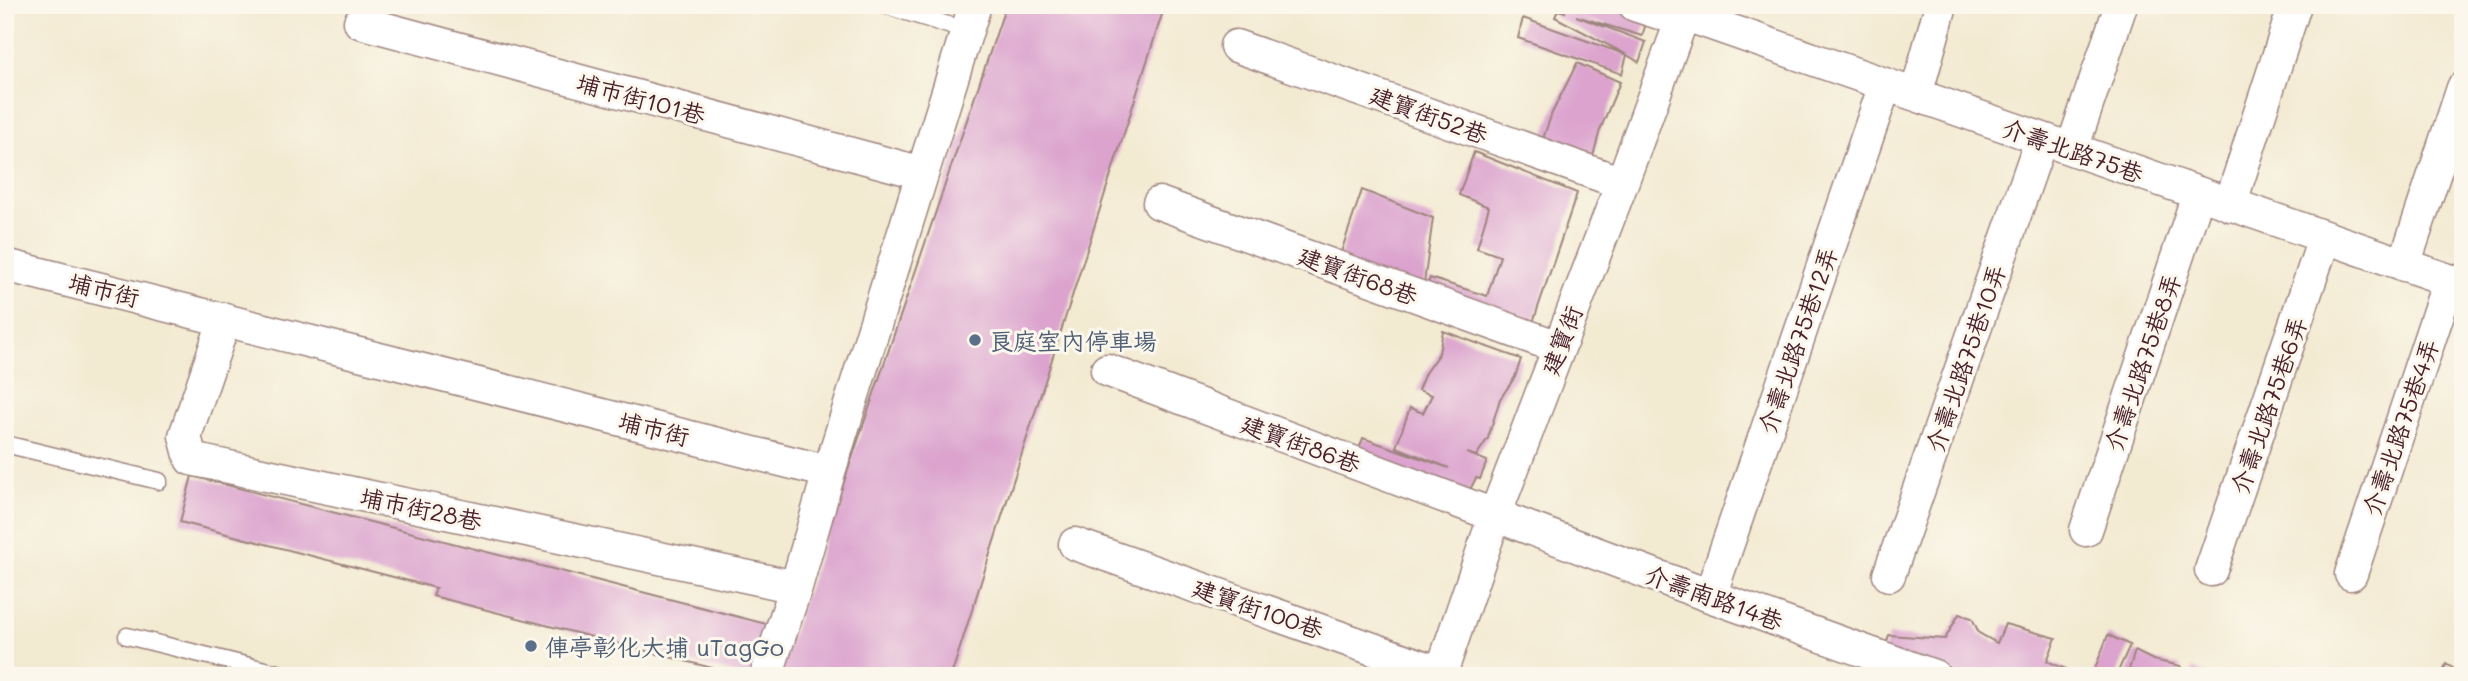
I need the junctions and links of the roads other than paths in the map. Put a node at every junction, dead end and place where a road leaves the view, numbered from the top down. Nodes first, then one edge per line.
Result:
1 (884, 5) edge
2 (1635, 5) edge
3 (1941, 5) edge
4 (2121, 5) edge
5 (2295, 5) edge
6 (1684, 13) edge
7 (971, 18) edge
8 (360, 22) dead end
9 (1236, 46) dead end
10 (1885, 85) junction
11 (2463, 88) edge
12 (1916, 95) junction
13 (2041, 140) junction
14 (2072, 149) junction
15 (922, 173) junction
16 (1622, 183) junction
17 (2198, 195) junction
18 (1158, 203) dead end
19 (2230, 205) junction
20 (2324, 239) junction
21 (5, 265) edge
22 (2404, 265) junction
23 (2456, 283) edge
24 (225, 319) junction
25 (1558, 347) junction
26 (1107, 370) dead end
27 (5, 444) edge
28 (829, 472) junction
29 (159, 481) dead end
30 (1495, 515) junction
31 (2086, 530) dead end
32 (1075, 544) dead end
33 (2211, 570) dead end
34 (2351, 574) dead end
35 (1889, 575) dead end
36 (796, 587) junction
37 (1710, 596) junction
38 (127, 636) dead end
39 (1441, 674) edge
40 (290, 676) edge
41 (766, 676) edge
42 (1934, 676) edge

1 - 7 lane
2 - 6 street, 介壽北路75巷
3 - 12 street
4 - 14 street
5 - 19 street
6 - 10 street, 介壽北路75巷
6 - 16 street, 建寶街
7 - 15 street
8 - 15 street, 埔市街101巷
9 - 16 street, 建寶街52巷
10 - 12 street, 介壽北路75巷
10 - 37 street, 介壽北路75巷12弄
11 - 22 street
12 - 13 street, 介壽北路75巷
13 - 14 street, 介壽北路75巷
13 - 35 street, 介壽北路75巷10弄
14 - 17 street, 介壽北路75巷
15 - 28 street
16 - 25 street, 建寶街
17 - 19 street, 介壽北路75巷
17 - 31 street, 介壽北路75巷8弄
18 - 25 street, 建寶街68巷
19 - 20 street, 介壽北路75巷
20 - 22 street, 介壽北路75巷
20 - 33 street, 介壽北路75巷6弄
21 - 24 street, 埔市街
22 - 23 street, 介壽北路75巷
23 - 34 street, 介壽北路75巷4弄
24 - 28 street, 埔市街
24 - 36 street, 埔市街28巷
25 - 30 street, 建寶街
26 - 30 street, 建寶街86巷
27 - 29 lane
28 - 36 street
30 - 37 street, 介壽南路14巷
30 - 39 street, 建寶街
32 - 39 street, 建寶街100巷
36 - 41 street
37 - 42 street, 介壽南路14巷
38 - 40 lane

